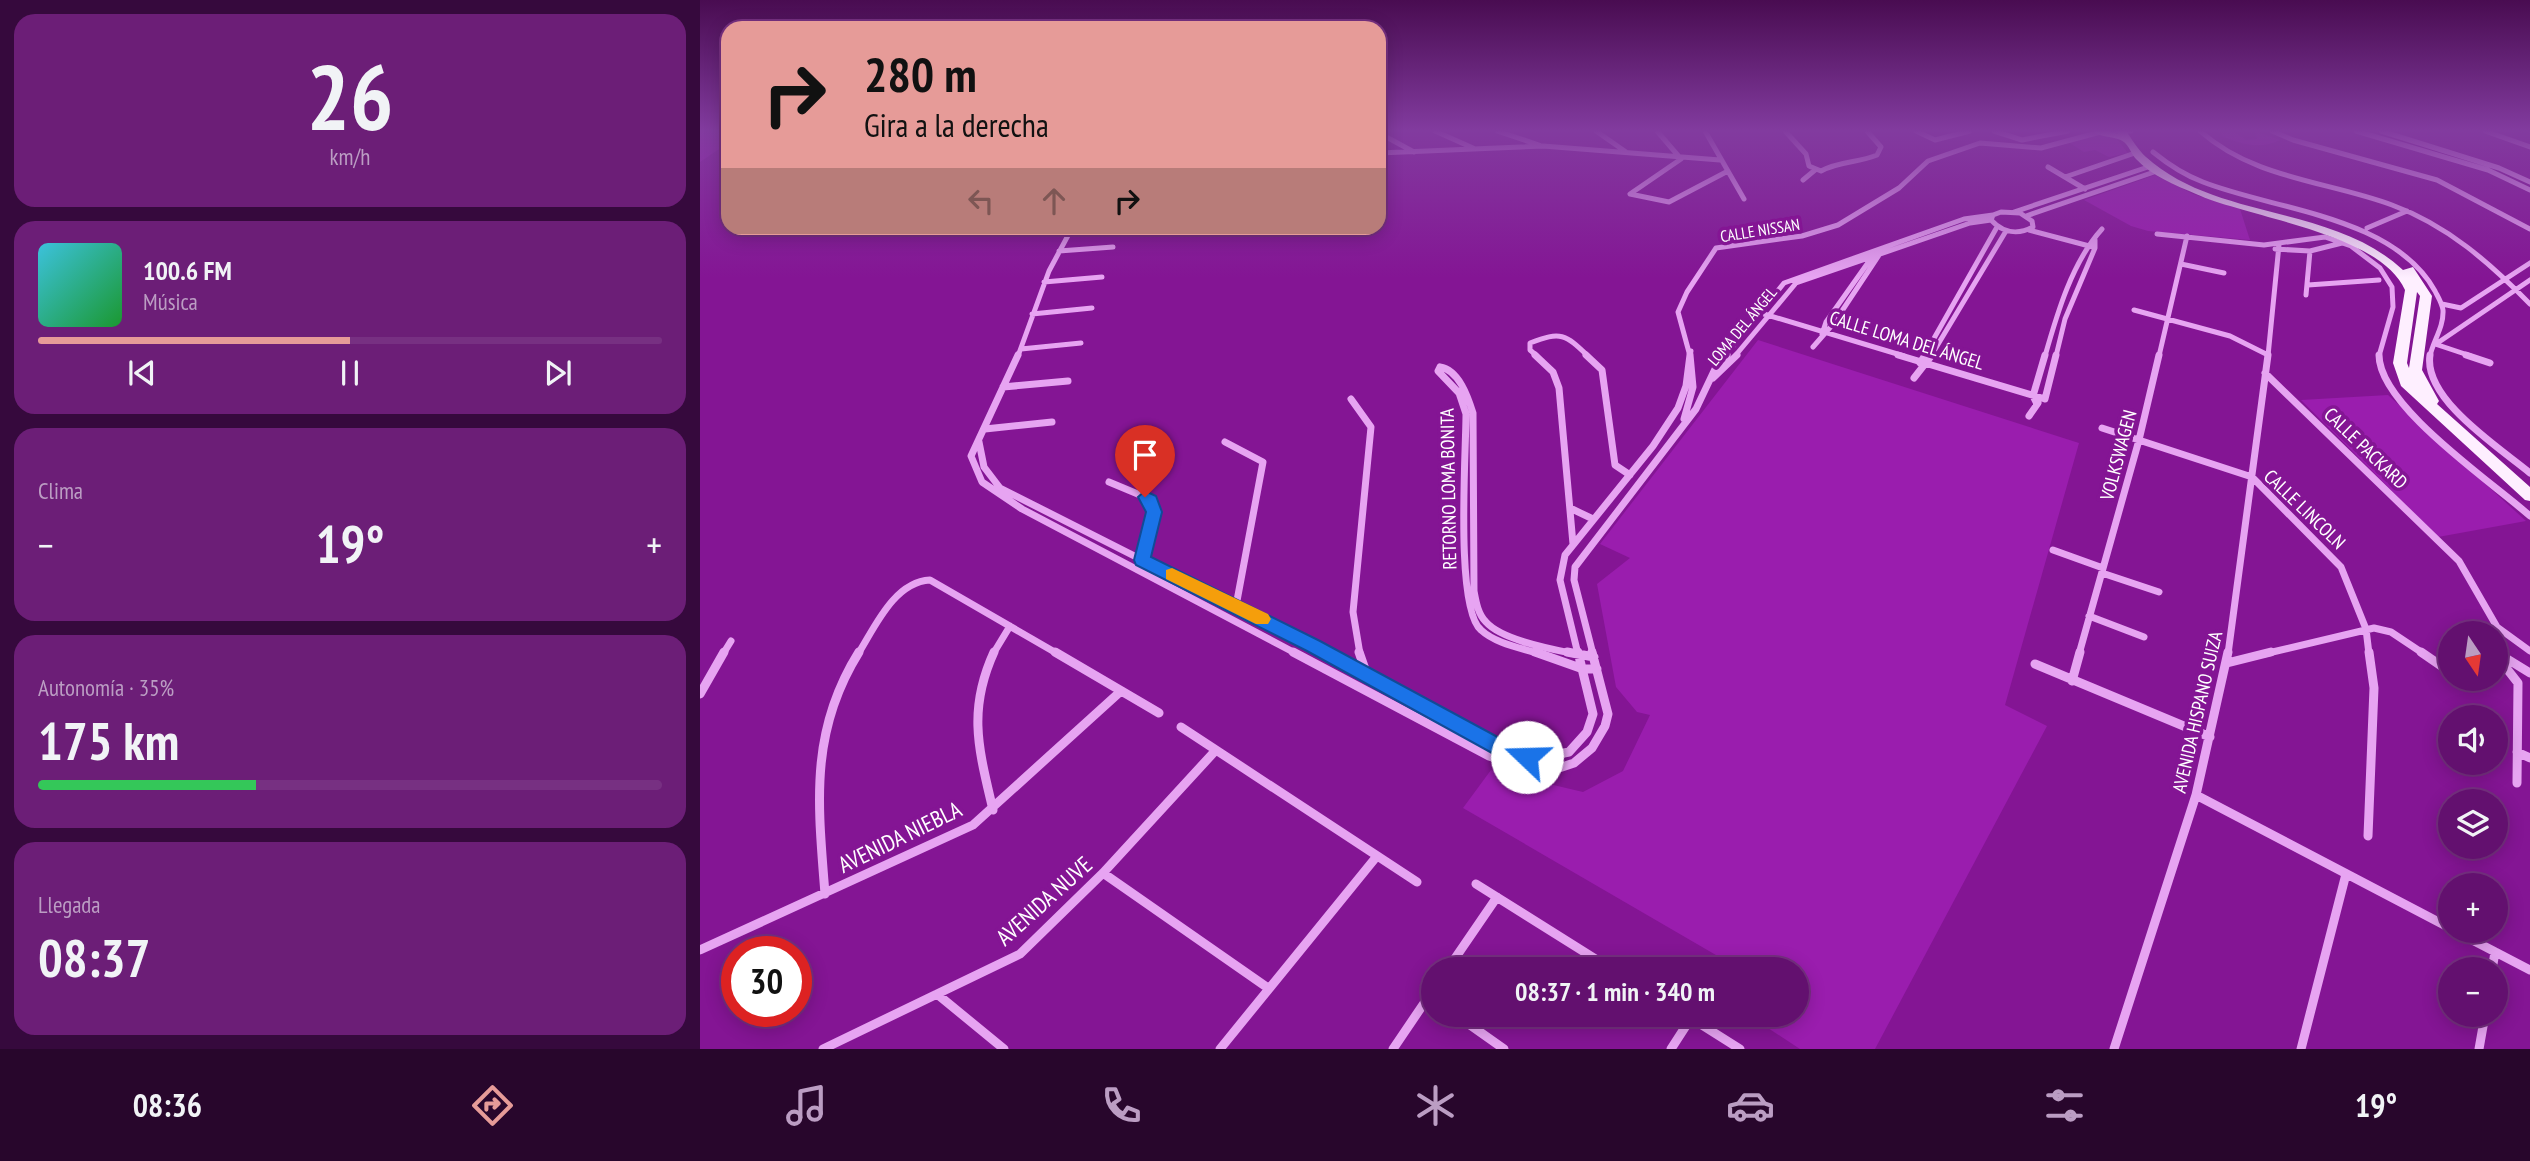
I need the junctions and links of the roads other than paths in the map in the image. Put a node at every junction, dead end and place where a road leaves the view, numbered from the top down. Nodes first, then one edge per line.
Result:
1 (1645, 180) edge
2 (1710, 180) edge
3 (1732, 180) edge
4 (1908, 180) edge
5 (2071, 180) edge
6 (2114, 180) edge
7 (2122, 180) edge
8 (2172, 180) edge
9 (2187, 180) edge
10 (2198, 180) edge
11 (2305, 180) edge
12 (2437, 180) edge
13 (2508, 180) edge
14 (2085, 188) junction
15 (2530, 190) edge
16 (1744, 199) dead end
17 (2407, 211) junction
18 (2014, 212) junction
19 (2026, 216) junction
20 (1992, 218) junction
21 (1997, 227) junction
22 (2367, 228) dead end
23 (2031, 229) junction
24 (2102, 229) dead end
25 (2530, 229) edge
26 (2006, 231) junction
27 (1068, 235) edge
28 (2343, 243) junction
29 (2093, 244) junction
30 (1113, 247) dead end
31 (2279, 247) junction
32 (1059, 251) junction
33 (1880, 251) junction
34 (2310, 251) junction
35 (1872, 253) junction
36 (1846, 262) junction
37 (2530, 263) edge
38 (2181, 264) junction
39 (1861, 271) junction
40 (2224, 273) dead end
41 (1102, 277) dead end
42 (2507, 278) junction
43 (2379, 280) dead end
44 (2530, 280) edge
45 (1044, 282) junction
46 (2308, 285) junction
47 (2516, 289) junction
48 (2306, 295) dead end
49 (2442, 304) junction
50 (2530, 304) edge
51 (1092, 308) dead end
52 (2134, 310) dead end
53 (1759, 313) junction
54 (1032, 314) junction
55 (1768, 316) junction
56 (2169, 319) junction
57 (1824, 332) junction
58 (1081, 344) dead end
59 (2435, 344) junction
60 (1813, 346) dead end
61 (1021, 349) junction
62 (1691, 351) junction
63 (2268, 355) junction
64 (1922, 363) junction
65 (2490, 363) dead end
66 (2266, 373) junction
67 (1914, 378) dead end
68 (1713, 379) junction
69 (1068, 381) dead end
70 (1003, 387) junction
71 (2033, 396) junction
72 (1351, 399) dead end
73 (2045, 399) junction
74 (2037, 404) junction
75 (2029, 416) dead end
76 (1052, 422) dead end
77 (1667, 426) junction
78 (2102, 428) dead end
79 (985, 429) junction
80 (1679, 429) junction
81 (2139, 440) junction
82 (979, 442) junction
83 (1225, 442) dead end
84 (2530, 474) edge
85 (1630, 475) junction
86 (2252, 478) junction
87 (1109, 482) dead end
88 (2530, 484) edge
89 (2530, 496) edge
90 (1570, 508) junction
91 (2530, 516) edge
92 (1594, 519) junction
93 (1573, 544) junction
94 (2053, 550) dead end
95 (1142, 560) junction
96 (1136, 568) junction
97 (2102, 570) junction
98 (2159, 592) dead end
99 (1236, 606) junction
100 (2089, 616) junction
101 (2494, 621) edge
102 (1010, 626) junction
103 (2365, 629) junction
104 (2508, 635) edge
105 (2144, 637) dead end
106 (731, 641) dead end
107 (2530, 651) edge
108 (1580, 657) junction
109 (1594, 657) junction
110 (2227, 663) junction
111 (2508, 663) edge
112 (2035, 664) dead end
113 (2438, 664) edge
114 (2508, 668) edge
115 (1583, 669) junction
116 (1597, 669) junction
117 (2530, 673) edge
118 (1368, 676) junction
119 (2072, 681) junction
120 (1121, 691) junction
121 (700, 694) edge
122 (1159, 713) dead end
123 (1181, 727) dead end
124 (2210, 737) junction
125 (1216, 750) junction
126 (2517, 752) junction
127 (2530, 758) edge
128 (2517, 783) dead end
129 (2196, 794) junction
130 (993, 810) junction
131 (2368, 836) dead end
132 (1377, 856) junction
133 (1103, 873) junction
134 (2346, 874) junction
135 (1417, 882) dead end
136 (1476, 884) dead end
137 (825, 894) junction
138 (1497, 897) junction
139 (2438, 922) edge
140 (2478, 943) edge
141 (700, 950) edge
142 (2495, 952) junction
143 (1456, 957) edge
144 (1592, 957) edge
145 (2494, 957) edge
146 (2530, 970) edge
147 (1268, 988) junction
148 (937, 994) junction
149 (1421, 1010) edge
150 (1473, 1027) edge
151 (1683, 1027) edge
152 (1704, 1027) edge
153 (2483, 1027) edge
154 (846, 1044) edge
155 (823, 1049) edge
156 (1004, 1049) edge
157 (1220, 1049) edge
158 (1393, 1049) edge
159 (1504, 1049) edge
160 (1671, 1049) edge
161 (1740, 1049) edge
162 (2114, 1049) edge
163 (2301, 1049) edge
164 (2479, 1049) edge

1 - 2 street
3 - 16 street
4 - 62 street, CALLE NISSAN
5 - 14 street
6 - 14 street
7 - 19 street
8 - 89 main road
9 - 88 main road
10 - 49 street
11 - 17 street
12 - 25 street
13 - 15 street
14 - 18 street
17 - 22 street
17 - 42 street
18 - 19 street
18 - 20 street, LOMA DEL ÁNGEL
19 - 23 street
20 - 21 street
20 - 33 street, LOMA DEL ÁNGEL
21 - 26 street
21 - 64 street
23 - 26 street
23 - 29 street
24 - 29 street
26 - 64 street
27 - 32 street
28 - 31 street
28 - 34 street
28 - 91 street
29 - 71 street
29 - 73 street
30 - 32 street
31 - 34 street
31 - 38 street, VOLKSWAGEN
31 - 63 street
32 - 45 street
33 - 35 street, LOMA DEL ÁNGEL
33 - 57 street
34 - 46 street
35 - 36 street, LOMA DEL ÁNGEL
35 - 39 street
36 - 39 street
36 - 53 street, LOMA DEL ÁNGEL
36 - 55 street, LOMA DEL ÁNGEL
37 - 42 street
38 - 40 street
38 - 56 street, VOLKSWAGEN
39 - 57 street
41 - 45 street
42 - 47 street
42 - 49 street
43 - 46 street
44 - 47 street
45 - 54 street
46 - 48 street
47 - 50 street
47 - 59 street
49 - 59 street
51 - 54 street
52 - 56 street
53 - 55 street, CALLE LOMA DEL ÁNGEL
53 - 68 street, LOMA DEL ÁNGEL
54 - 61 street
55 - 57 street, CALLE LOMA DEL ÁNGEL
55 - 68 street, LOMA DEL ÁNGEL
56 - 63 street
56 - 81 street, VOLKSWAGEN
57 - 60 street
57 - 64 street, CALLE LOMA DEL ÁNGEL
58 - 61 street
59 - 65 street
59 - 84 street
61 - 70 street
62 - 77 street
62 - 80 street
63 - 66 street
64 - 67 street
64 - 71 street, CALLE LOMA DEL ÁNGEL
66 - 86 street, AVENIDA HISPANO SUIZA
66 - 101 street, CALLE PACKARD
68 - 80 street
69 - 70 street
70 - 79 street
71 - 73 street, CALLE LOMA DEL ÁNGEL
71 - 74 street
72 - 118 street
73 - 74 street
74 - 75 street
76 - 79 street
77 - 80 street
77 - 85 street
78 - 81 street, CALLE LINCOLN
79 - 82 street
80 - 109 street
81 - 86 street, CALLE LINCOLN
81 - 97 street, VOLKSWAGEN
82 - 95 street
82 - 96 street
83 - 99 street
85 - 90 street
85 - 92 street
86 - 103 street, CALLE LINCOLN
86 - 110 street, AVENIDA HISPANO SUIZA
87 - 95 street
90 - 92 street
90 - 93 street
92 - 93 street
93 - 108 street
94 - 97 street
95 - 96 street
95 - 99 street
96 - 116 street
97 - 98 street
97 - 100 street, VOLKSWAGEN
99 - 118 street
100 - 105 street
100 - 119 street, VOLKSWAGEN
102 - 120 street
102 - 130 street
102 - 137 street
103 - 110 street
103 - 113 street
103 - 131 street, CALLE LINCOLN
104 - 107 street
106 - 121 street
108 - 109 street, RETORNO LOMA BONITA
108 - 115 street
108 - 115 street, RETORNO LOMA BONITA
109 - 116 street
110 - 124 street, AVENIDA HISPANO SUIZA
111 - 117 street
112 - 119 street
114 - 126 street, CALLE PACKARD
115 - 116 street, RETORNO LOMA BONITA
115 - 118 street
119 - 124 street
120 - 122 street
120 - 130 street, AVENIDA NIEBLA
123 - 125 street
124 - 129 street, AVENIDA HISPANO SUIZA
125 - 132 street
125 - 133 street, AVENIDA NUVE
126 - 127 street
126 - 128 street, CALLE PACKARD
129 - 134 street
129 - 162 street, AVENIDA HISPANO SUIZA
130 - 137 street, AVENIDA NIEBLA
132 - 135 street
132 - 147 street
133 - 147 street
133 - 148 street, AVENIDA NUVE
134 - 139 street
134 - 163 street
136 - 138 street
137 - 141 street, AVENIDA NIEBLA
138 - 143 street
138 - 144 street
140 - 142 street
142 - 145 street
142 - 146 street
147 - 157 street
148 - 154 street, AVENIDA NUVE
148 - 156 street
149 - 158 street
150 - 159 street
151 - 160 street
152 - 161 street
153 - 164 street
154 - 155 street, AVENIDA NUVE

